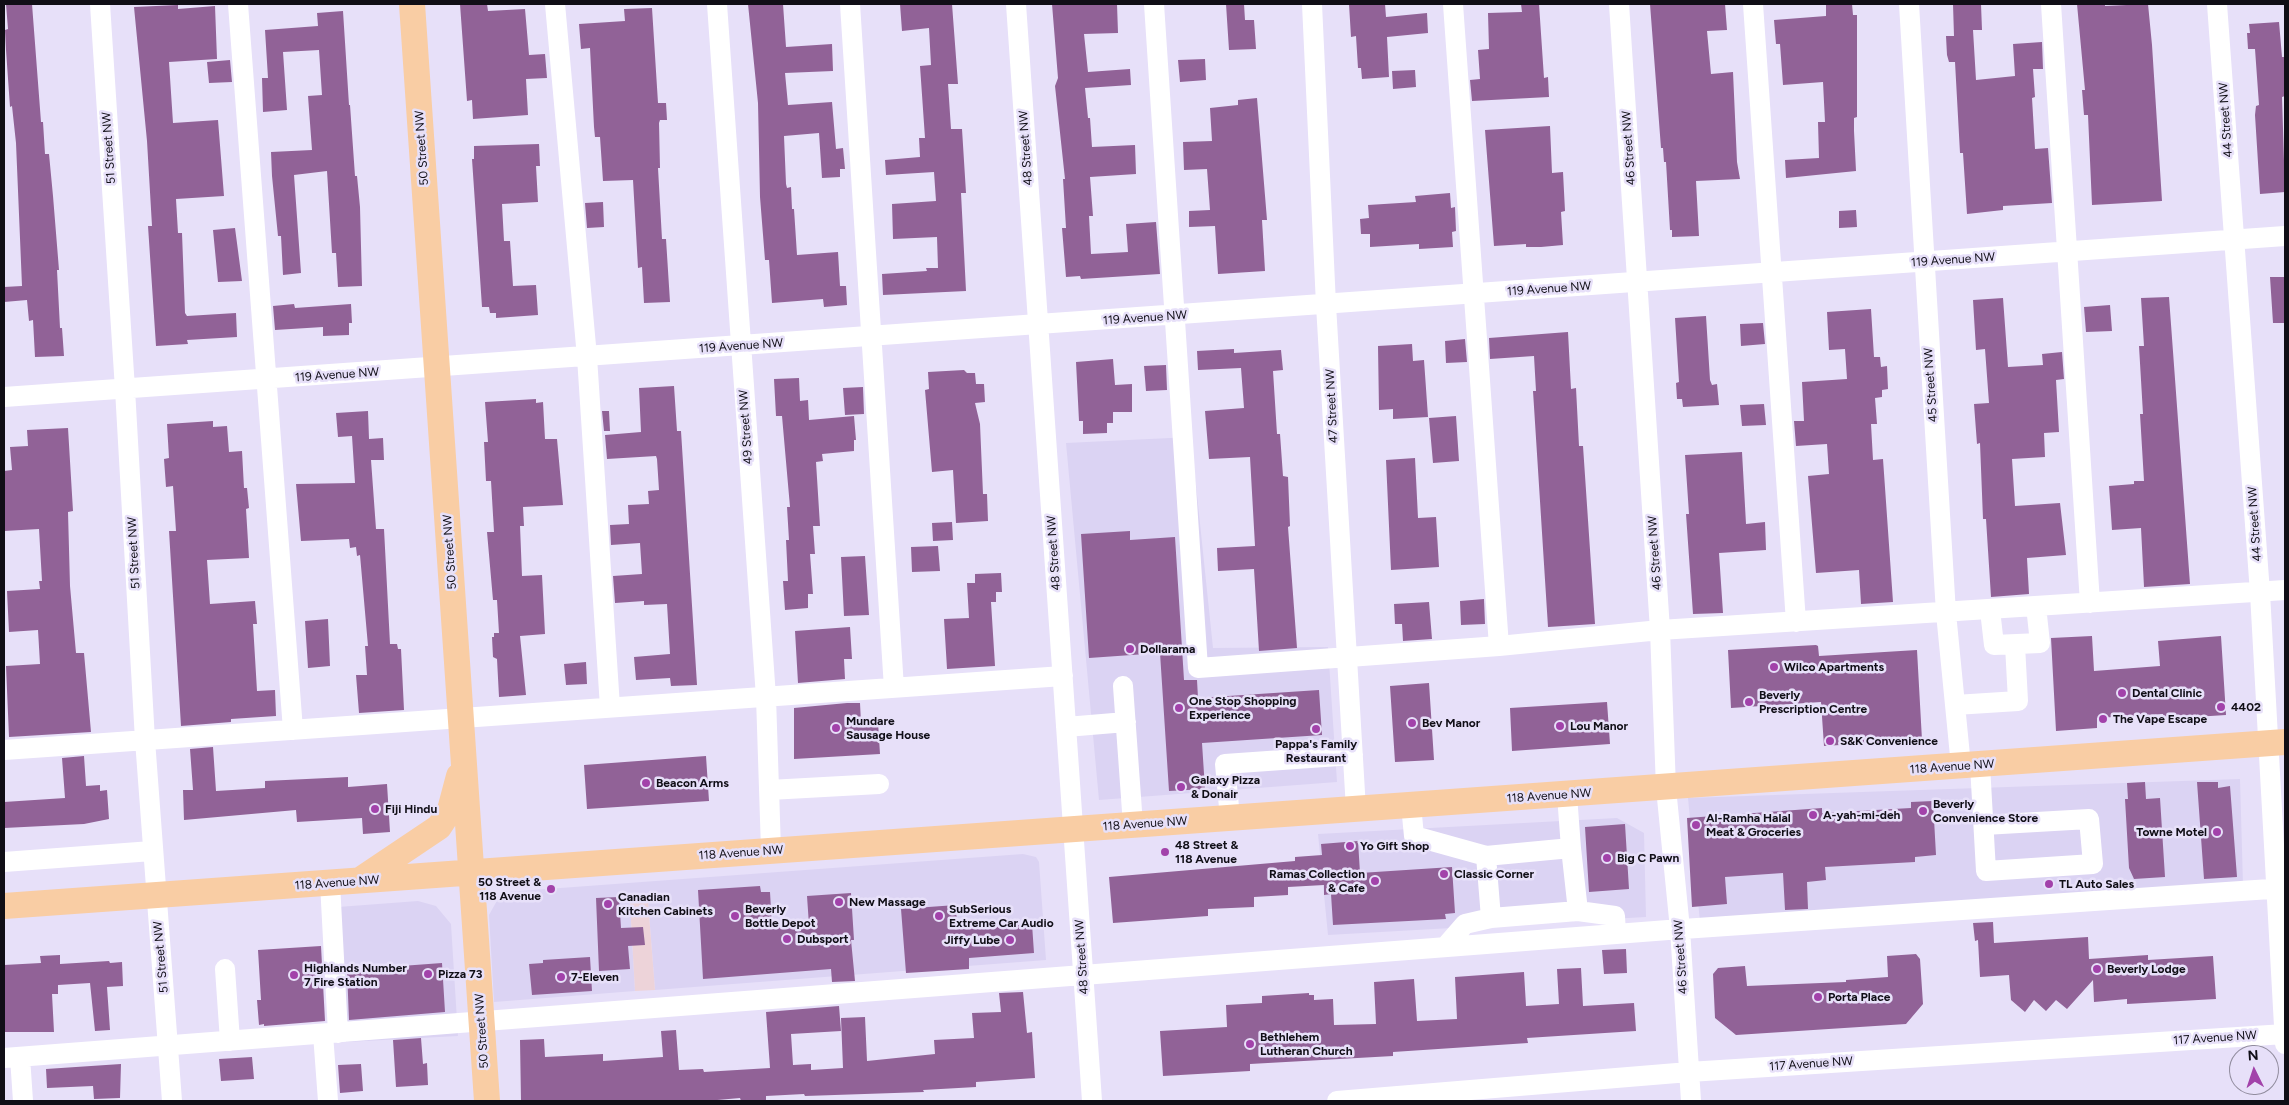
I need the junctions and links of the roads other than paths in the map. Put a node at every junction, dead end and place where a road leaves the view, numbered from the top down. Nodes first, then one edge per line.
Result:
1 (100, 4) edge
2 (238, 4) edge
3 (412, 4) edge
4 (555, 4) edge
5 (717, 4) edge
6 (850, 4) edge
7 (1016, 4) edge
8 (1154, 4) edge
9 (1312, 4) edge
10 (1453, 4) edge
11 (1619, 4) edge
12 (1752, 4) edge
13 (1909, 4) edge
14 (2051, 4) edge
15 (2218, 4) edge
16 (2285, 236) edge
17 (2235, 240) junction
18 (2066, 252) junction
19 (1923, 262) junction
20 (1771, 273) junction
21 (1637, 283) junction
22 (1474, 294) junction
23 (1326, 305) junction
24 (1175, 315) junction
25 (1038, 325) junction
26 (872, 337) junction
27 (740, 346) junction
28 (587, 357) junction
29 (438, 368) junction
30 (265, 380) junction
31 (125, 389) junction
32 (4, 397) edge
33 (2285, 590) edge
34 (2260, 593) junction
35 (2090, 603) junction
36 (2036, 606) junction
37 (1990, 610) junction
38 (1946, 613) junction
39 (1796, 622) junction
40 (1660, 630) junction
41 (2015, 645) junction
42 (1499, 646) junction
43 (1348, 658) junction
44 (1062, 676) junction
45 (1123, 686) dead end
46 (894, 688) junction
47 (766, 696) junction
48 (1955, 705) junction
49 (610, 708) junction
50 (461, 718) junction
51 (1126, 722) junction
52 (1066, 727) junction
53 (293, 730) junction
54 (145, 740) junction
55 (2276, 743) edge
56 (4, 750) edge
57 (1353, 755) junction
58 (464, 756) junction
59 (1971, 766) junction
60 (879, 784) dead end
61 (1666, 788) junction
62 (769, 790) junction
63 (1567, 795) junction
64 (1412, 805) junction
65 (1356, 809) junction
66 (1230, 818) junction
67 (1133, 825) junction
68 (1984, 825) junction
69 (1073, 829) junction
70 (1572, 848) junction
71 (771, 850) junction
72 (152, 851) junction
73 (1486, 856) junction
74 (4, 862) edge
75 (472, 873) junction
76 (358, 882) junction
77 (330, 884) junction
78 (2281, 888) edge
79 (156, 895) junction
80 (4, 906) edge
81 (1578, 911) junction
82 (1491, 918) junction
83 (1680, 930) junction
84 (1616, 934) junction
85 (1445, 947) junction
86 (225, 969) dead end
87 (1083, 975) junction
88 (481, 1022) junction
89 (330, 1034) junction
90 (2285, 1037) edge
91 (230, 1041) junction
92 (168, 1046) junction
93 (12, 1057) edge
94 (1689, 1072) junction
95 (23, 1101) edge
96 (172, 1101) edge
97 (328, 1101) edge
98 (487, 1101) edge
99 (1092, 1101) edge
100 (1337, 1101) edge
101 (1691, 1101) edge

1 - 31 street, 51 Street NW
2 - 30 street
3 - 29 main road, 50 Street NW
4 - 28 street
5 - 27 street, 49 Street NW
6 - 26 street
7 - 25 street, 48 Street NW
8 - 24 street
9 - 23 street, 47 Street NW
10 - 22 street
11 - 21 street, 46 Street NW
12 - 20 street
13 - 19 street, 45 Street NW
14 - 18 street
15 - 17 street, 44 Street NW
16 - 17 street, 119 Avenue NW
17 - 18 street, 119 Avenue NW
17 - 34 street, 44 Street NW
18 - 19 street, 119 Avenue NW
18 - 35 street
19 - 20 street, 119 Avenue NW
19 - 38 street, 45 Street NW
20 - 21 street, 119 Avenue NW
20 - 39 street
21 - 22 street, 119 Avenue NW
21 - 40 street, 46 Street NW
22 - 23 street, 119 Avenue NW
22 - 42 street
23 - 24 street, 119 Avenue NW
23 - 43 street, 47 Street NW
24 - 25 street, 119 Avenue NW
24 - 43 street
25 - 26 street, 119 Avenue NW
25 - 44 street, 48 Street NW
26 - 27 street, 119 Avenue NW
26 - 46 street
27 - 28 street, 119 Avenue NW
27 - 47 street, 49 Street NW
28 - 29 street, 119 Avenue NW
28 - 49 street
29 - 30 street, 119 Avenue NW
29 - 50 main road, 50 Street NW
30 - 31 street, 119 Avenue NW
30 - 53 street
31 - 32 street, 119 Avenue NW
31 - 54 street, 51 Street NW
33 - 34 street
34 - 35 street
34 - 55 street, 44 Street NW
35 - 36 street
36 - 37 street
36 - 41 street
37 - 38 street
37 - 41 street
38 - 39 street
38 - 48 street, 45 Street NW
39 - 40 street
40 - 42 street
40 - 61 street, 46 Street NW
41 - 48 street
42 - 43 street
43 - 57 street, 47 Street NW
44 - 46 street
44 - 52 street, 48 Street NW
45 - 51 street
46 - 47 street
47 - 49 street
47 - 62 street, 49 Street NW
48 - 59 street, 45 Street NW
49 - 50 street
50 - 53 street
50 - 58 main road, 50 Street NW
51 - 52 street
51 - 67 street
52 - 69 street, 48 Street NW
53 - 54 street
54 - 56 street
54 - 72 street, 51 Street NW
55 - 59 main road, 118 Avenue NW
55 - 78 street, 44 Street NW
57 - 65 street, 47 Street NW
57 - 66 street
58 - 75 main road, 50 Street NW
58 - 76 main road
59 - 61 main road, 118 Avenue NW
59 - 68 street, 45 Street NW
60 - 62 street
61 - 63 main road, 118 Avenue NW
61 - 83 street, 46 Street NW
62 - 71 street, 49 Street NW
63 - 64 main road, 118 Avenue NW
63 - 70 street
64 - 65 main road, 118 Avenue NW
64 - 73 street
65 - 66 main road, 118 Avenue NW
66 - 67 main road, 118 Avenue NW
67 - 69 main road, 118 Avenue NW
68 - 68 street, 45 Street NW
69 - 71 main road, 118 Avenue NW
69 - 87 street, 48 Street NW
70 - 73 street
70 - 81 street
71 - 75 main road, 118 Avenue NW
72 - 74 street
72 - 79 street, 51 Street NW
73 - 82 street
75 - 76 main road, 118 Avenue NW
75 - 88 main road, 50 Street NW
76 - 77 main road, 118 Avenue NW
77 - 79 main road, 118 Avenue NW
77 - 89 street
78 - 83 street
78 - 90 street, 44 Street NW
79 - 80 main road, 118 Avenue NW
79 - 92 street, 51 Street NW
81 - 82 street
81 - 84 street
82 - 85 street
83 - 84 street
83 - 94 street, 46 Street NW
84 - 85 street
85 - 87 street
86 - 91 street
87 - 88 street
87 - 99 street, 48 Street NW
88 - 89 street
88 - 98 main road, 50 Street NW
89 - 91 street
89 - 97 street
90 - 94 street, 117 Avenue NW
91 - 92 street
92 - 93 street
92 - 96 street, 51 Street NW
93 - 95 street
94 - 100 street, 117 Avenue NW
94 - 101 street, 46 Street NW

